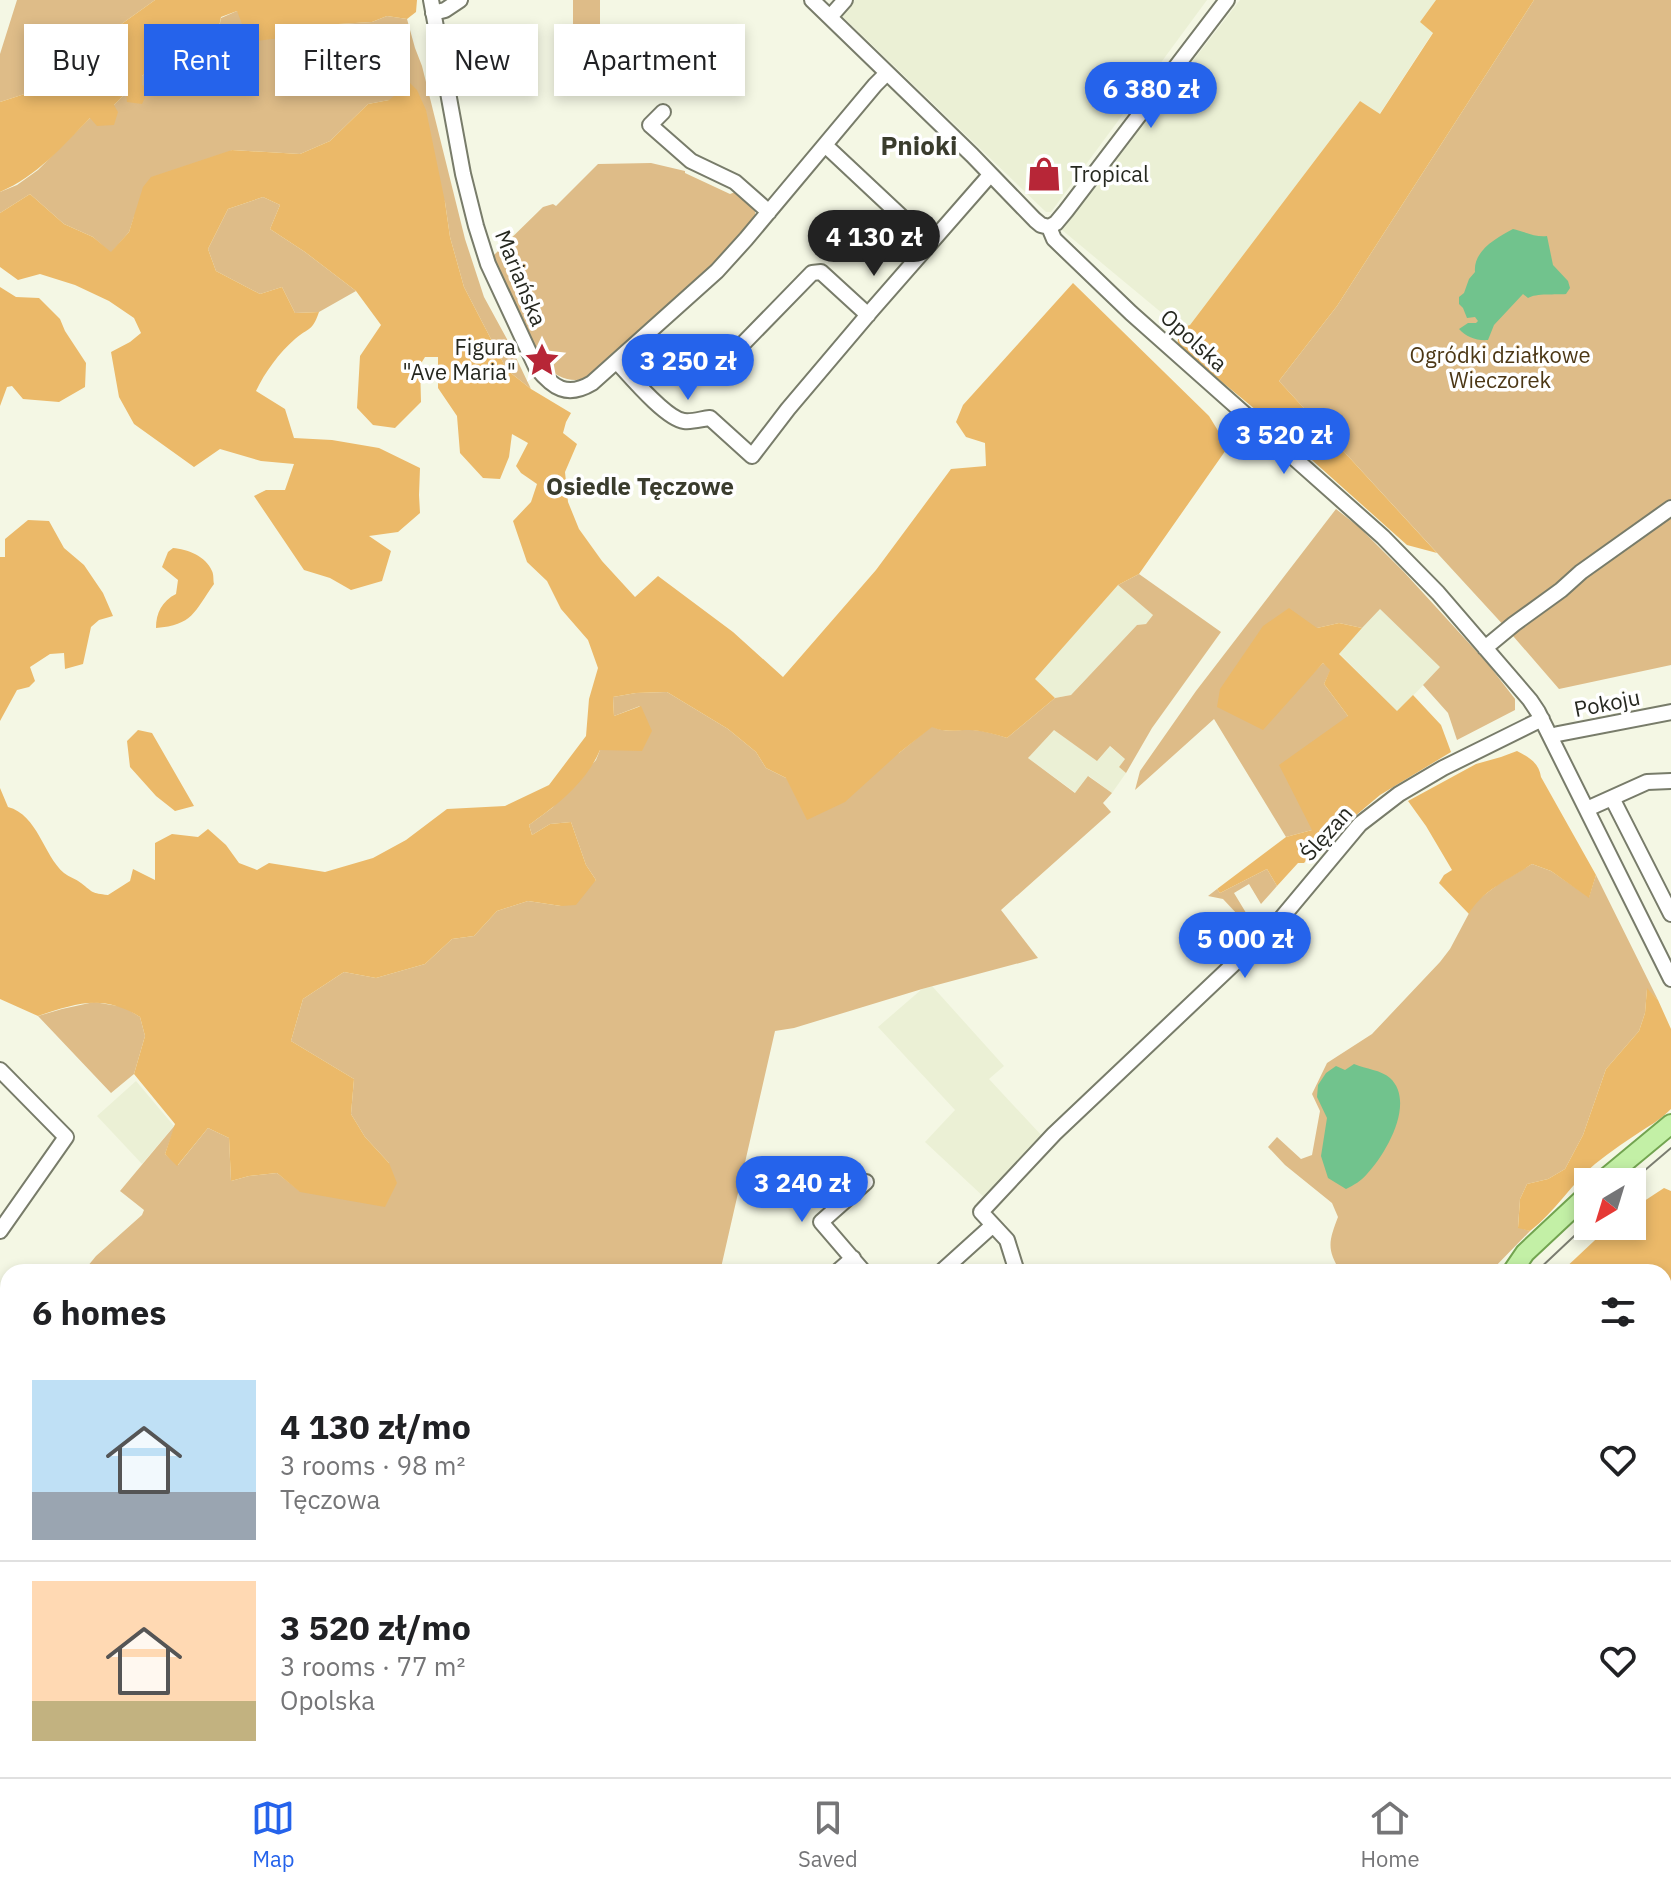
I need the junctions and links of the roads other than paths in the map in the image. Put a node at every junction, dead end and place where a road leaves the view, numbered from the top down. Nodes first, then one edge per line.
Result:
1 (460, 0) edge
2 (812, 0) edge
3 (845, 0) edge
4 (1227, 0) edge
5 (432, 7) edge
6 (830, 17) junction
7 (887, 73) junction
8 (663, 112) dead end
9 (825, 145) junction
10 (990, 175) junction
11 (769, 212) junction
12 (1049, 227) junction
13 (920, 234) dead end
14 (868, 315) junction
15 (733, 354) dead end
16 (617, 362) junction
17 (1671, 508) edge
18 (1485, 648) junction
19 (1671, 712) edge
20 (1542, 719) junction
21 (1551, 737) junction
22 (1671, 781) edge
23 (1612, 798) junction
24 (1587, 809) junction
25 (1671, 914) edge
26 (1671, 979) edge
27 (0, 1070) edge
28 (1671, 1124) edge
29 (1671, 1137) edge
30 (1618, 1168) edge
31 (1633, 1168) edge
32 (866, 1182) dead end
33 (1574, 1207) edge
34 (1574, 1221) edge
35 (993, 1225) junction
36 (0, 1231) edge
37 (853, 1258) junction
38 (846, 1264) edge
39 (858, 1264) edge
40 (950, 1264) edge
41 (1014, 1264) edge
42 (1519, 1264) edge
43 (1527, 1264) edge

1 - 5 street
2 - 6 street, Opolska
3 - 6 street
4 - 12 street
5 - 16 street, Mariańska
6 - 7 street, Opolska
7 - 9 street, Mariańska
7 - 10 street, Opolska
8 - 11 street
9 - 11 street, Mariańska
9 - 13 street
10 - 12 street, Opolska
10 - 14 street
11 - 16 street, Mariańska
12 - 18 street, Opolska
14 - 15 street
14 - 16 street
17 - 18 street
18 - 20 street, Opolska
19 - 21 street, Pokoju
20 - 21 street
20 - 35 street, Ślęzan
21 - 24 street
22 - 23 street
23 - 24 street
23 - 25 street
24 - 26 street
27 - 36 street
28 - 30 main road
29 - 31 main road
32 - 37 street
33 - 42 main road
34 - 43 main road
35 - 40 street
35 - 41 street
37 - 38 street
37 - 39 street

